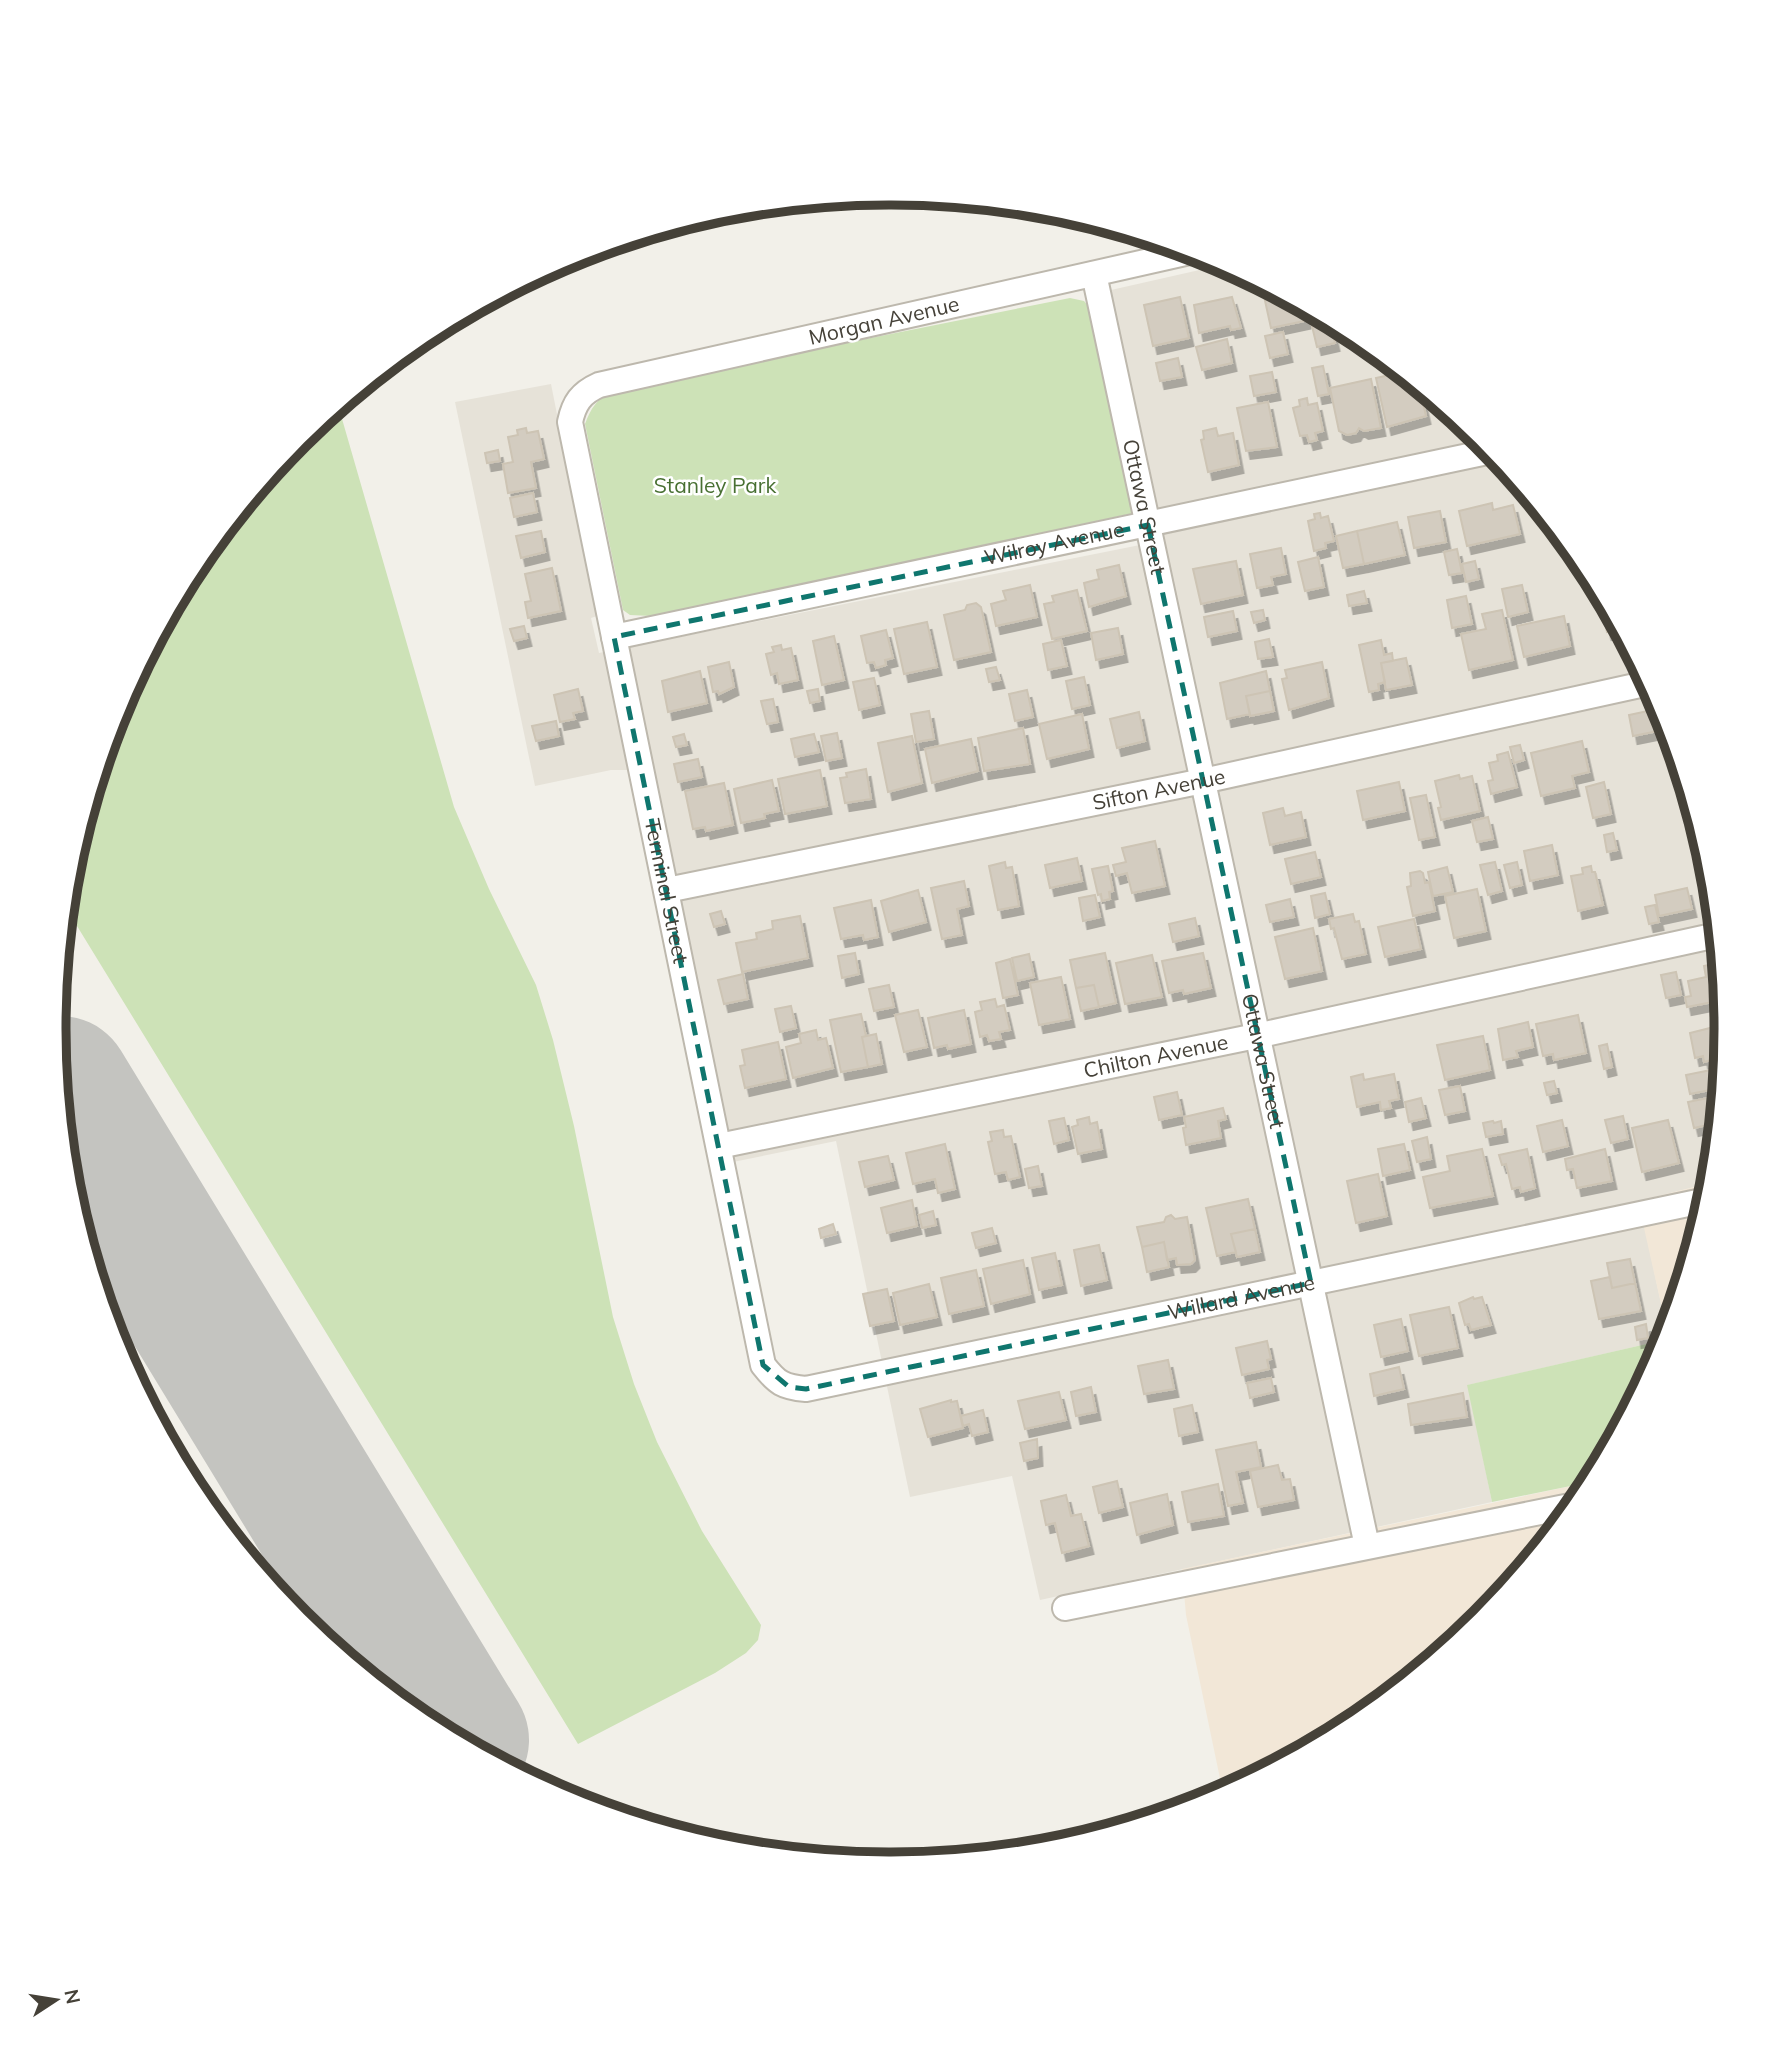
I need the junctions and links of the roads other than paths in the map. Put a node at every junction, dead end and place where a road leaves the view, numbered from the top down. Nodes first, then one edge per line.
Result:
1 (1175, 255) edge
2 (1094, 274) junction
3 (579, 398) joint
4 (1479, 453) edge
5 (1148, 525) junction
6 (614, 637) junction
7 (1639, 685) edge
8 (1203, 781) junction
9 (667, 890) junction
10 (1708, 937) edge
11 (1256, 1036) junction
12 (719, 1146) junction
13 (1695, 1203) edge
14 (1311, 1283) junction
15 (774, 1380) joint
16 (1558, 1508) edge
17 (1367, 1546) junction
18 (1065, 1608) dead end

1 - 2 street, Morgan Avenue
2 - 3 street, Morgan Avenue
2 - 5 street, Ottawa Street
3 - 6 street, Terminal Street
4 - 5 street, Wilroy Avenue
5 - 6 street, Wilroy Avenue
5 - 8 street, Ottawa Street
6 - 9 street, Terminal Street
7 - 8 street, Sifton Avenue
8 - 9 street, Sifton Avenue
8 - 11 street, Ottawa Street
9 - 12 street, Terminal Street
10 - 11 street, Chilton Avenue
11 - 12 street, Chilton Avenue
11 - 14 street, Ottawa Street
12 - 15 street, Terminal Street
13 - 14 street, Willard Avenue
14 - 15 street, Willard Avenue
14 - 17 street, Ottawa Street
16 - 17 street
17 - 18 street

